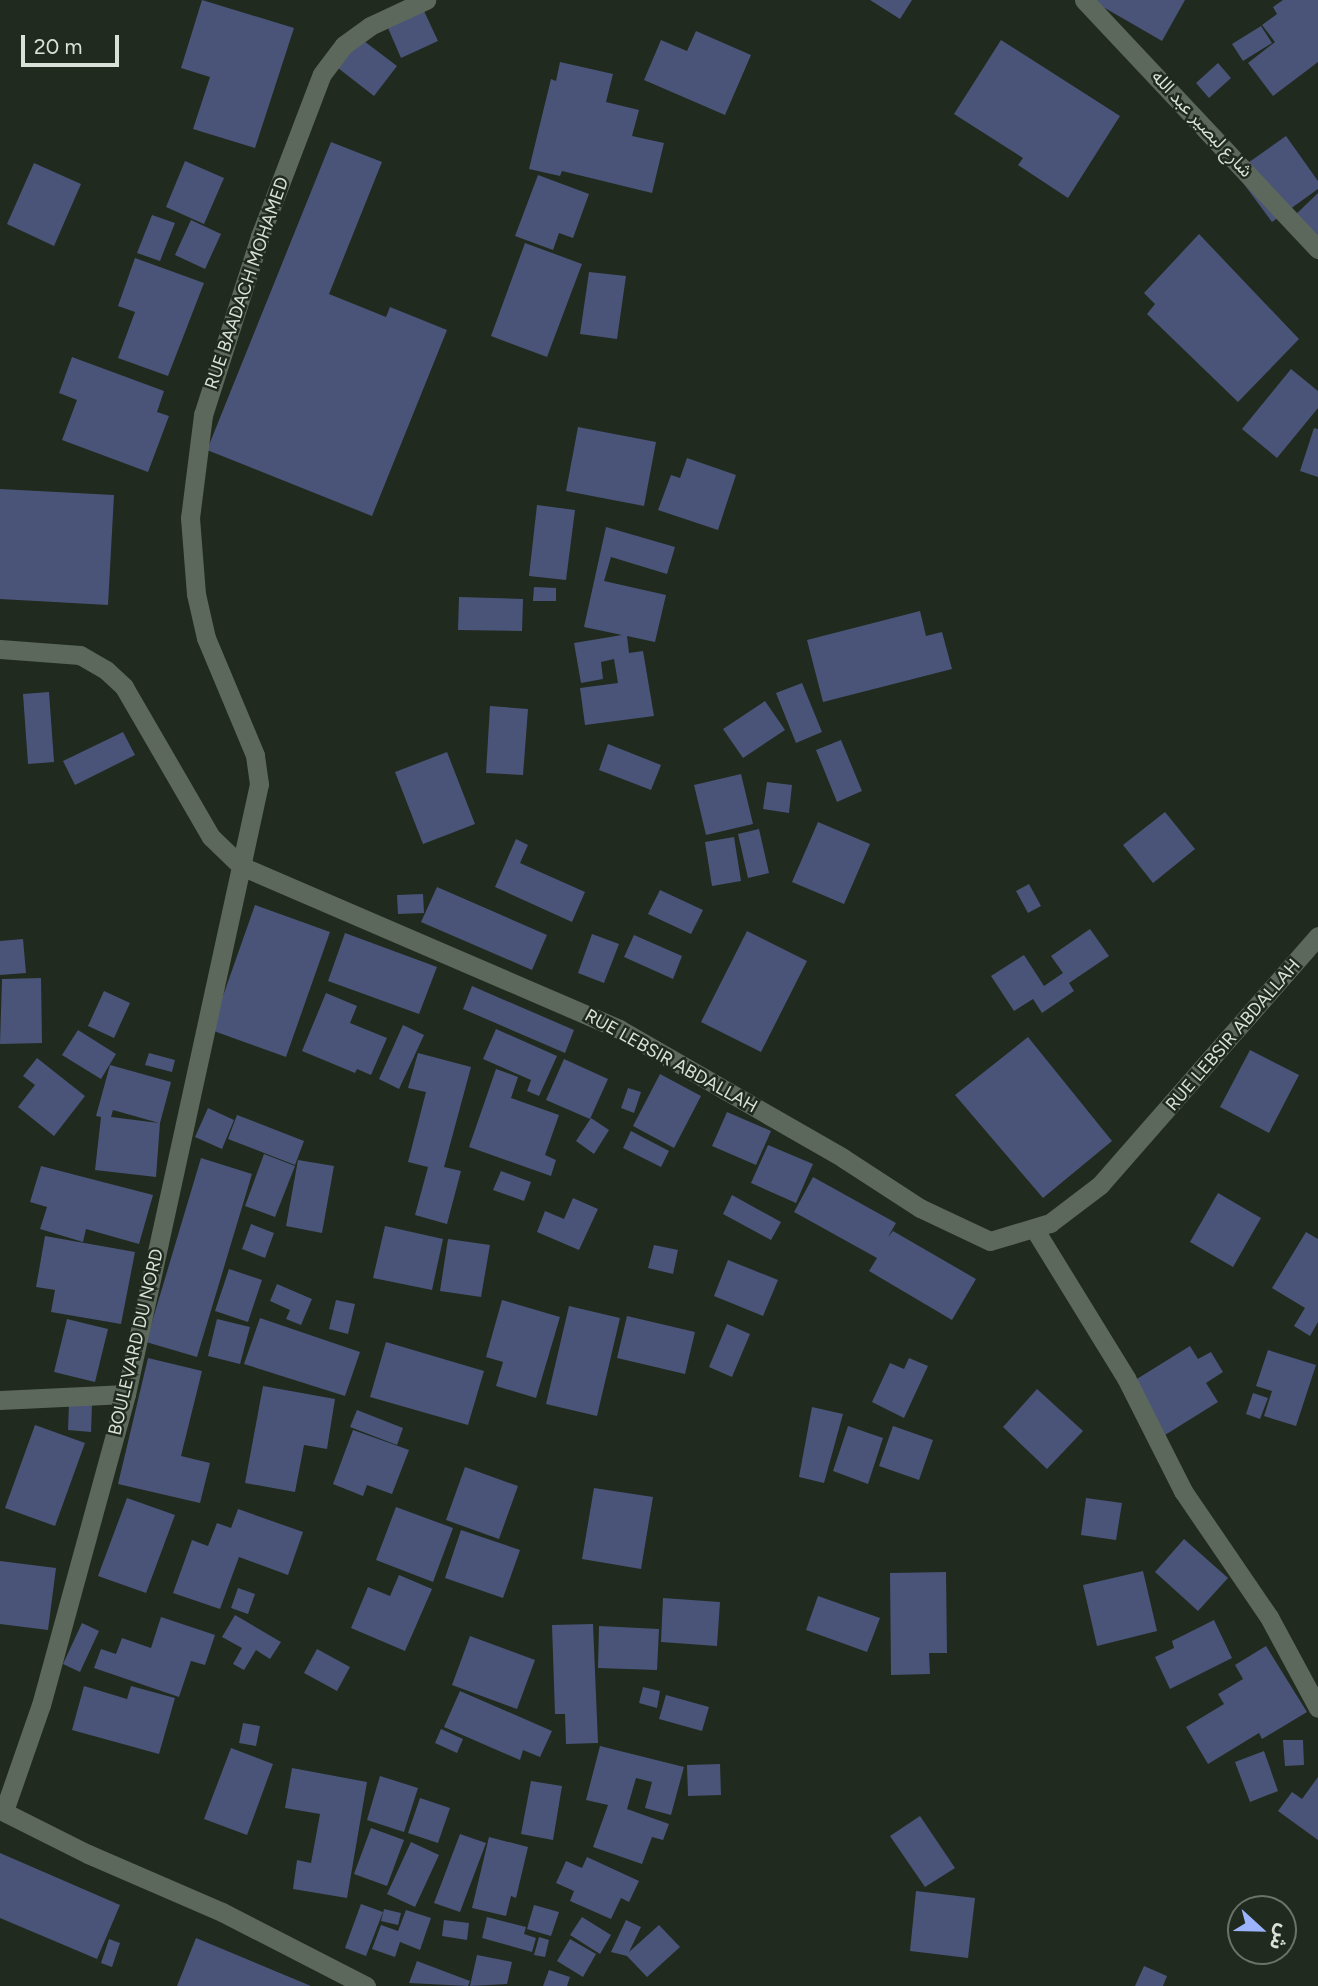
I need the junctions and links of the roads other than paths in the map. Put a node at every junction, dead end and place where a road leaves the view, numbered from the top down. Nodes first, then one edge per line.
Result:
1 (426, 0) edge
2 (1084, 0) edge
3 (1318, 249) edge
4 (0, 649) edge
5 (241, 866) junction
6 (1318, 936) edge
7 (1035, 1230) junction
8 (126, 1394) junction
9 (0, 1400) edge
10 (1318, 1708) edge
11 (2, 1811) edge
12 (366, 1986) edge

1 - 5 street, RUE BAADACH MOHAMED
2 - 3 street, شارع لبصير عبد الله
4 - 5 street, RUE LEBSIR ABDALLAH
5 - 7 street, RUE LEBSIR ABDALLAH
5 - 8 street, BOULEVARD DU NORD
6 - 7 street, RUE LEBSIR ABDALLAH
7 - 10 street
8 - 9 street
8 - 11 street, BOULEVARD DU NORD
11 - 12 street

